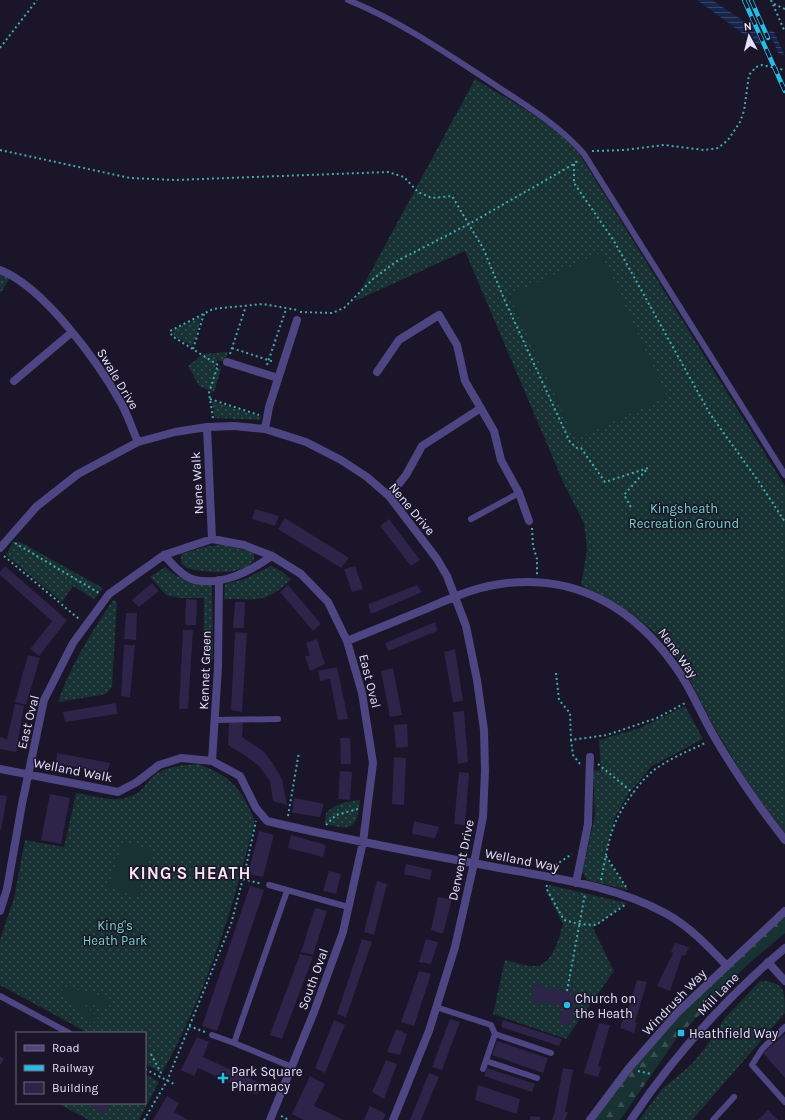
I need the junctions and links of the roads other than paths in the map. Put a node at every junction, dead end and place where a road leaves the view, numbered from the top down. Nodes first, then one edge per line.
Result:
1 (348, 0) edge
2 (0, 270) edge
3 (297, 320) road end
4 (72, 332) junction
5 (223, 364) road end
6 (377, 372) dead end
7 (278, 378) junction
8 (14, 381) dead end
9 (481, 408) junction
10 (207, 427) junction
11 (265, 429) junction
12 (138, 442) junction
13 (785, 475) edge
14 (519, 493) junction
15 (389, 496) junction
16 (471, 519) dead end
17 (529, 520) road end
18 (212, 539) junction
19 (0, 548) edge
20 (164, 555) junction
21 (272, 556) junction
22 (220, 580) junction
23 (455, 596) junction
24 (347, 641) junction
25 (278, 719) dead end
26 (215, 720) junction
27 (590, 757) road end
28 (212, 761) junction
29 (0, 769) edge
30 (28, 774) junction
31 (785, 840) edge
32 (363, 842) junction
33 (474, 863) junction
34 (576, 883) junction
35 (269, 886) road end
36 (287, 891) junction
37 (348, 907) junction
38 (785, 910) edge
39 (0, 911) edge
40 (785, 948) edge
41 (768, 962) junction
42 (727, 966) junction
43 (785, 981) edge
44 (0, 996) edge
45 (436, 1007) junction
46 (785, 1027) edge
47 (67, 1032) edge
48 (495, 1034) junction
49 (212, 1035) road end
50 (234, 1043) junction
51 (551, 1053) dead end
52 (486, 1061) junction
53 (292, 1067) junction
54 (483, 1069) dead end
55 (537, 1078) dead end
56 (734, 1097) dead end
57 (785, 1102) edge
58 (270, 1120) edge
59 (393, 1120) edge
60 (590, 1120) edge
61 (631, 1120) edge
62 (713, 1120) edge

1 - 13 lane
2 - 4 street, Swale Drive
3 - 7 street
4 - 8 street
4 - 12 street, Swale Drive
5 - 7 street
6 - 9 street
7 - 11 street
9 - 14 street
9 - 15 street
10 - 11 street, Nene Drive
10 - 12 street, Nene Drive
10 - 18 street, Nene Walk
11 - 15 street, Nene Drive
12 - 19 street, Nene Drive
14 - 16 lane
14 - 17 street
15 - 23 street, Nene Drive
18 - 20 street, East Oval
18 - 21 street, East Oval
20 - 22 street
20 - 30 street, East Oval
21 - 22 street
21 - 24 street, East Oval
22 - 26 street, Kennet Green
23 - 24 street, Nene Way
23 - 31 street, Nene Way
23 - 33 street, Derwent Drive
24 - 32 street, East Oval
25 - 26 lane
26 - 28 street, Kennet Green
27 - 34 street
28 - 30 street, Welland Walk
28 - 32 street, Welland Way
29 - 30 street, Welland Walk
30 - 39 street, East Oval
32 - 33 street, Welland Way
32 - 37 street, South Oval
33 - 34 street, Welland Way
33 - 45 street, Derwent Drive
34 - 42 street, Welland Way
35 - 36 lane
36 - 37 lane
36 - 50 lane
37 - 53 street, South Oval
38 - 42 street, Windrush Way
40 - 41 street, Mill Lane
41 - 43 street
41 - 61 street, Mill Lane
42 - 60 street, Windrush Way
44 - 47 lane
45 - 48 lane
45 - 59 street, Derwent Drive
46 - 57 lane
48 - 51 lane
48 - 52 lane
49 - 50 lane
50 - 53 lane
52 - 54 lane
52 - 55 lane
53 - 58 street, South Oval
56 - 62 lane

